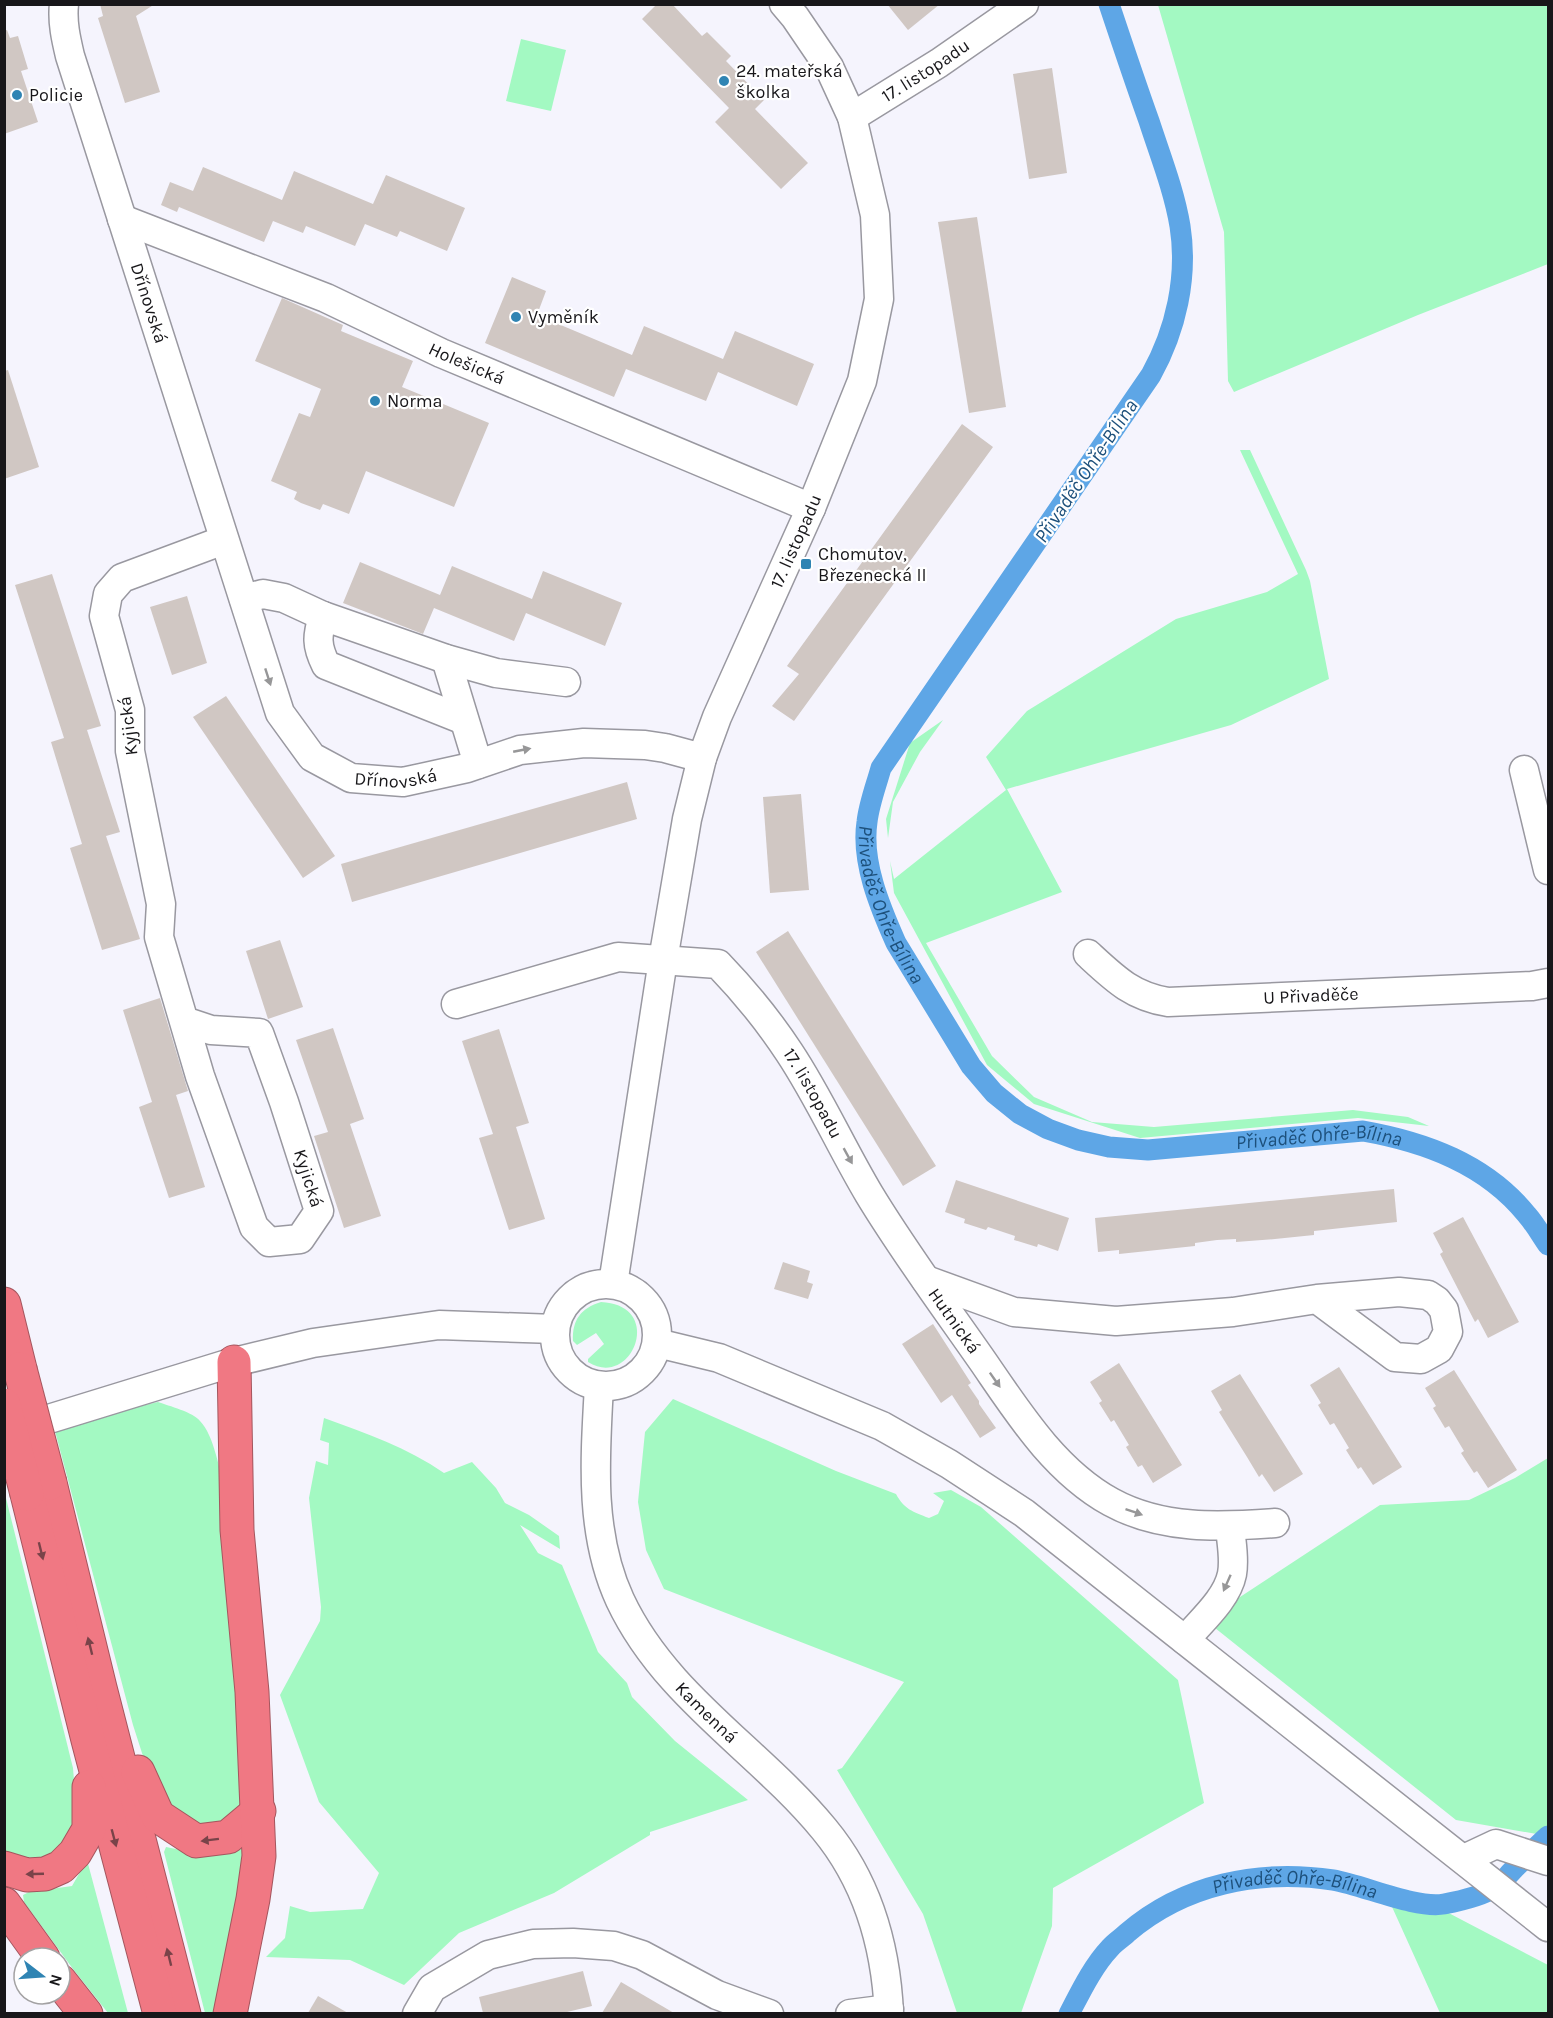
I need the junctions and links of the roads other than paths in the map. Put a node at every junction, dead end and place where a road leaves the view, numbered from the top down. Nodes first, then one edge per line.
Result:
1 (64, 4) edge
2 (784, 4) edge
3 (1024, 4) edge
4 (992, 14) edge
5 (852, 117) junction
6 (122, 219) junction
7 (811, 508) junction
8 (224, 540) junction
9 (247, 610) junction
10 (323, 616) junction
11 (446, 659) junction
12 (566, 682) dead end
13 (464, 720) junction
14 (702, 758) junction
15 (478, 764) junction
16 (1524, 770) dead end
17 (1548, 870) edge
18 (1088, 954) dead end
19 (663, 960) junction
20 (1548, 983) edge
21 (456, 1004) dead end
22 (184, 1021) junction
23 (926, 1280) junction
24 (613, 1284) junction
25 (1317, 1299) dead end
26 (4, 1304) edge
27 (555, 1329) junction
28 (657, 1343) junction
29 (234, 1362) junction
30 (599, 1386) junction
31 (4, 1406) edge
32 (4, 1433) edge
33 (39, 1488) junction
34 (1275, 1523) dead end
35 (1230, 1526) junction
36 (1185, 1640) junction
37 (100, 1688) junction
38 (88, 1740) junction
39 (259, 1811) junction
40 (1464, 1859) junction
41 (1548, 1861) edge
42 (4, 1868) edge
43 (4, 1904) edge
44 (1548, 1927) edge
45 (34, 1946) edge
46 (72, 1996) edge
47 (889, 2011) edge
48 (86, 2013) edge
49 (160, 2013) edge
50 (184, 2013) edge
51 (230, 2013) edge
52 (417, 2013) edge
53 (769, 2013) edge
54 (850, 2013) edge

1 - 6 street, Dřínovská
2 - 5 street, 17. listopadu
3 - 4 street, 17. listopadu
4 - 5 street, 17. listopadu
5 - 7 street, 17. listopadu
6 - 7 street, Holešická
6 - 8 street, Dřínovská
7 - 14 street, 17. listopadu
8 - 9 street, Dřínovská
8 - 22 street, Kyjická
9 - 10 street
9 -> 15 street, Dřínovská
10 - 11 street
10 - 13 street
11 - 12 street
11 - 13 street
13 - 15 street
15 -> 14 street, Dřínovská
14 - 19 street, 17. listopadu
16 - 17 street
18 - 20 street, U Přivaděče
19 - 21 street
19 -> 23 street, 17. listopadu
19 - 24 street, 17. listopadu
22 - 22 street, Kyjická
23 - 25 street, Hutnická
23 -> 35 street, Hutnická
24 - 27 street
24 - 28 street
26 - 33 highway, bridge
27 - 29 street
27 - 30 street
28 - 30 street
28 - 36 street
29 - 32 street
29 - 39 highway
30 - 47 street, Kamenná
31 - 33 highway, bridge
37 -> 33 highway
33 -> 38 highway
34 - 35 street, Hutnická
35 -> 36 street
36 - 40 street
39 -> 37 highway
50 -> 37 highway
38 -> 42 highway
38 -> 49 highway
39 - 51 highway
40 - 41 street
40 - 44 street
43 - 45 highway
46 - 48 highway
47 - 54 street, Kamenná
52 - 53 street

